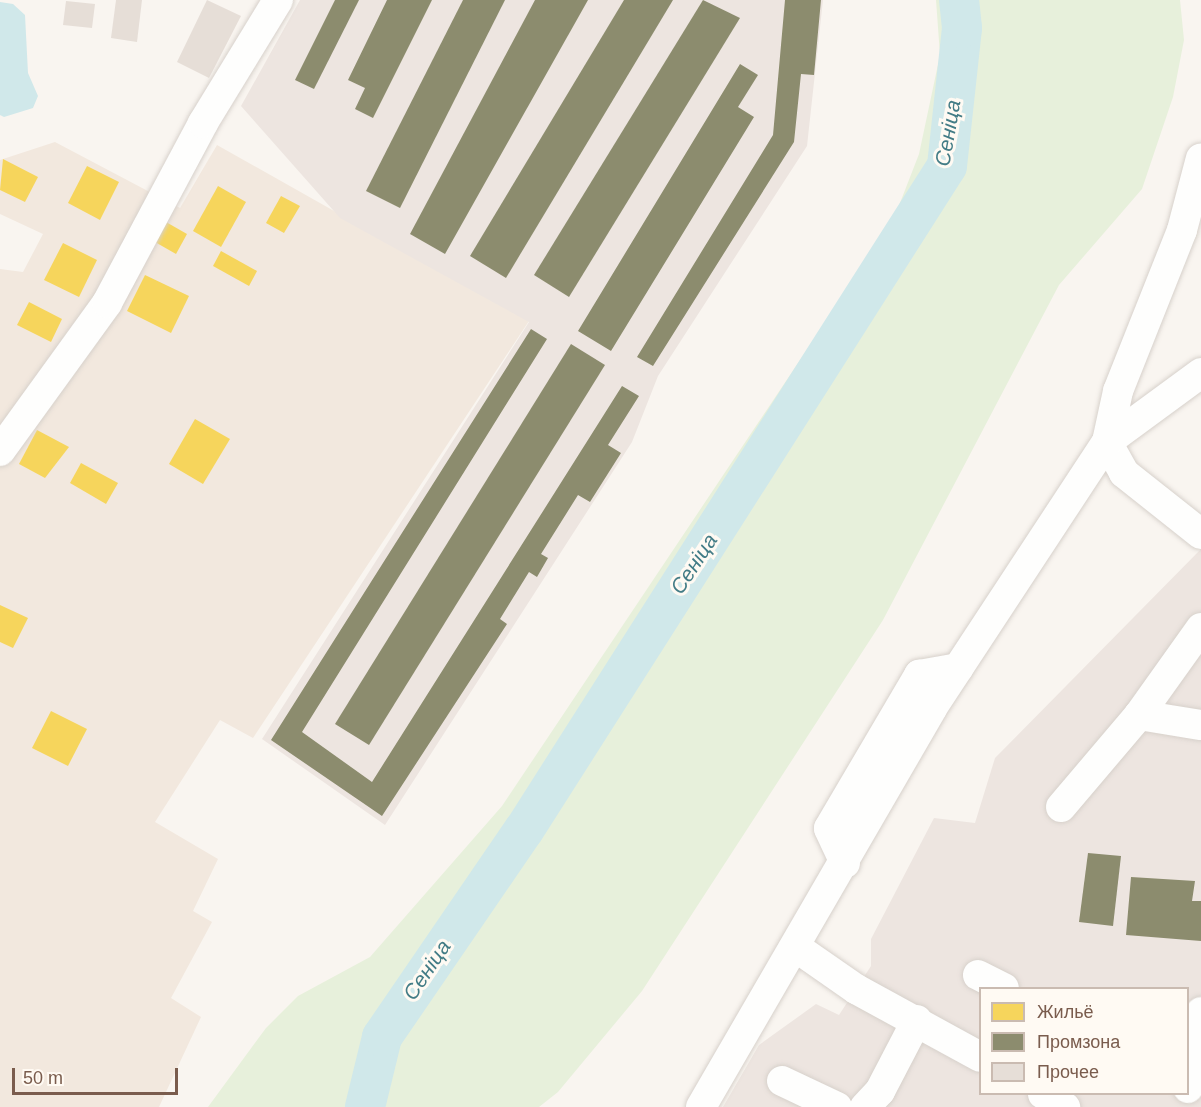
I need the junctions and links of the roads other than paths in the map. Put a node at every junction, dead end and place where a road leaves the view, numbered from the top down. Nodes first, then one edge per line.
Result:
1 (278, 0) edge
2 (1201, 158) edge
3 (1201, 373) edge
4 (1107, 442) junction
5 (0, 452) edge
6 (1201, 534) edge
7 (1201, 628) edge
8 (1139, 715) junction
9 (1201, 725) edge
10 (1061, 807) dead end
11 (798, 948) junction
12 (1201, 1012) edge
13 (917, 1020) junction
14 (979, 1056) edge
15 (782, 1081) dead end
16 (1189, 1082) edge
17 (1045, 1095) edge
18 (701, 1107) edge
19 (837, 1107) edge
20 (865, 1107) edge
21 (1065, 1107) edge

1 - 5 street
2 - 4 street
3 - 4 street
4 - 6 street
4 - 11 street
7 - 8 street
8 - 9 street
8 - 10 street
11 - 13 street
11 - 18 street
12 - 16 street
13 - 14 street
13 - 20 street
15 - 19 street
17 - 21 street

